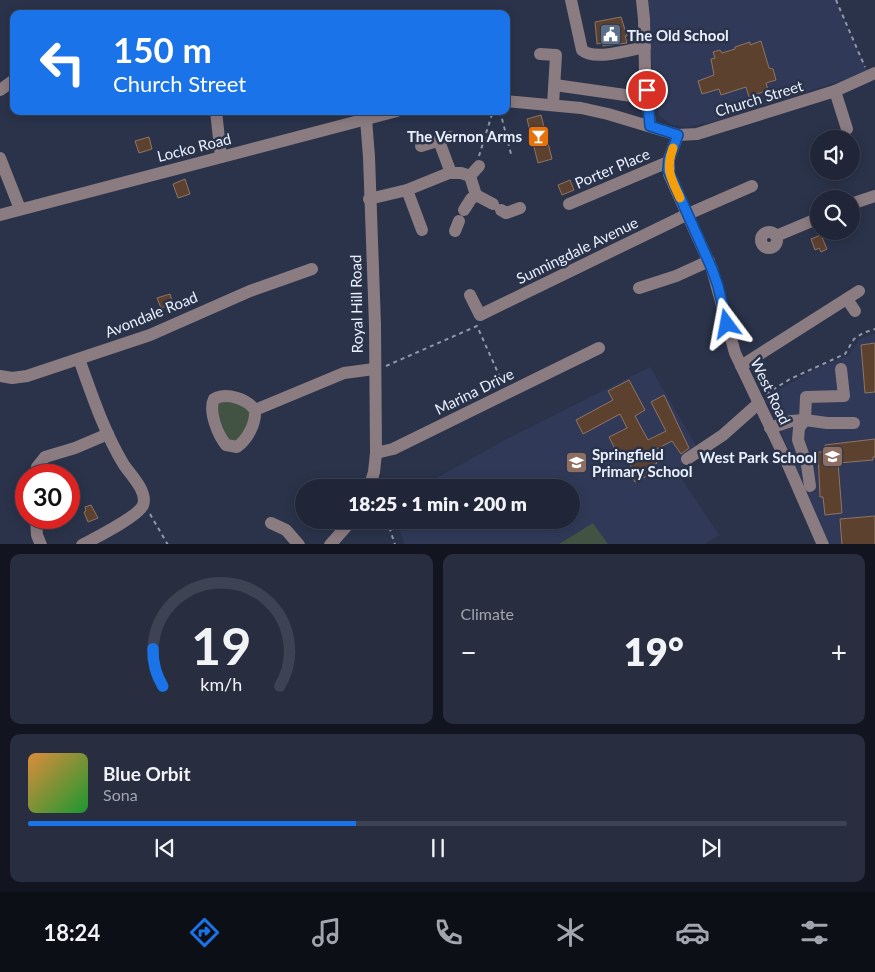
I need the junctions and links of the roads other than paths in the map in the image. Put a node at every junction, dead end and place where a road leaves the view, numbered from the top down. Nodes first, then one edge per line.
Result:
1 (571, 0) edge
2 (642, 0) edge
3 (645, 47) junction
4 (540, 54) dead end
5 (872, 74) edge
6 (555, 85) junction
7 (835, 91) junction
8 (632, 96) dead end
9 (510, 101) edge
10 (553, 105) junction
11 (217, 115) edge
12 (382, 115) edge
13 (366, 119) junction
14 (650, 126) junction
15 (847, 129) dead end
16 (678, 135) junction
17 (421, 146) dead end
18 (222, 157) junction
19 (0, 158) edge
20 (479, 162) road end
21 (668, 162) junction
22 (451, 173) junction
23 (470, 176) junction
24 (752, 186) dead end
25 (407, 190) junction
26 (476, 195) junction
27 (875, 196) edge
28 (369, 199) junction
29 (860, 201) edge
30 (568, 204) dead end
31 (520, 208) dead end
32 (20, 209) junction
33 (688, 214) junction
34 (0, 215) edge
35 (459, 221) dead end
36 (810, 222) edge
37 (422, 230) dead end
38 (776, 236) dead end
39 (709, 261) junction
40 (312, 269) dead end
41 (639, 288) dead end
42 (860, 291) dead end
43 (470, 295) dead end
44 (847, 299) junction
45 (855, 311) dead end
46 (600, 348) dead end
47 (79, 359) junction
48 (741, 366) junction
49 (374, 369) junction
50 (841, 369) dead end
51 (0, 376) edge
52 (758, 401) junction
53 (255, 410) dead end
54 (805, 420) junction
55 (854, 423) dead end
56 (770, 428) junction
57 (108, 434) junction
58 (376, 453) junction
59 (687, 459) dead end
60 (39, 464) edge
61 (372, 479) edge
62 (810, 486) dead end
63 (272, 523) dead end
64 (37, 529) edge
65 (344, 529) edge
66 (40, 544) edge
67 (82, 544) edge
68 (299, 544) edge
69 (330, 544) edge
70 (823, 544) edge

1 - 3 street
2 - 3 street
3 - 14 street
4 - 6 street
5 - 7 street, Church Street
6 - 8 street
6 - 10 street
7 - 15 street
7 - 16 street, Church Street
9 - 10 street
10 - 14 street
11 - 18 street
12 - 13 street, Locko Road
13 - 18 street, Locko Road
13 - 28 street, Royal Hill Road
14 - 16 street, Church Street
16 - 21 street
17 - 22 street
18 - 32 street, Locko Road
19 - 32 street
20 - 23 street
21 - 30 street, Porter Place
21 - 33 street, West Road
22 - 23 street
22 - 25 street
23 - 26 street
24 - 33 street, Sunningdale Avenue
25 - 28 street
25 - 37 street
26 - 31 street
26 - 35 street
27 - 29 street
28 - 49 street, Royal Hill Road
32 - 34 street, Locko Road
33 - 39 street, West Road
33 - 43 street, Sunningdale Avenue
36 - 38 street
39 - 41 street
39 - 48 street, West Road
40 - 47 street, Avondale Road
42 - 44 street
44 - 45 street
44 - 48 street
46 - 58 street, Marina Drive
47 - 51 street, Avondale Road
47 - 57 street
48 - 52 street, West Road
49 - 53 street
49 - 58 street, Royal Hill Road
50 - 54 street
52 - 56 street, West Road
52 - 59 street
54 - 55 street
54 - 56 street
54 - 62 street
56 - 70 street, West Road
57 - 60 street
57 - 67 street
58 - 61 street, Royal Hill Road
63 - 68 street
64 - 66 street
65 - 69 street

